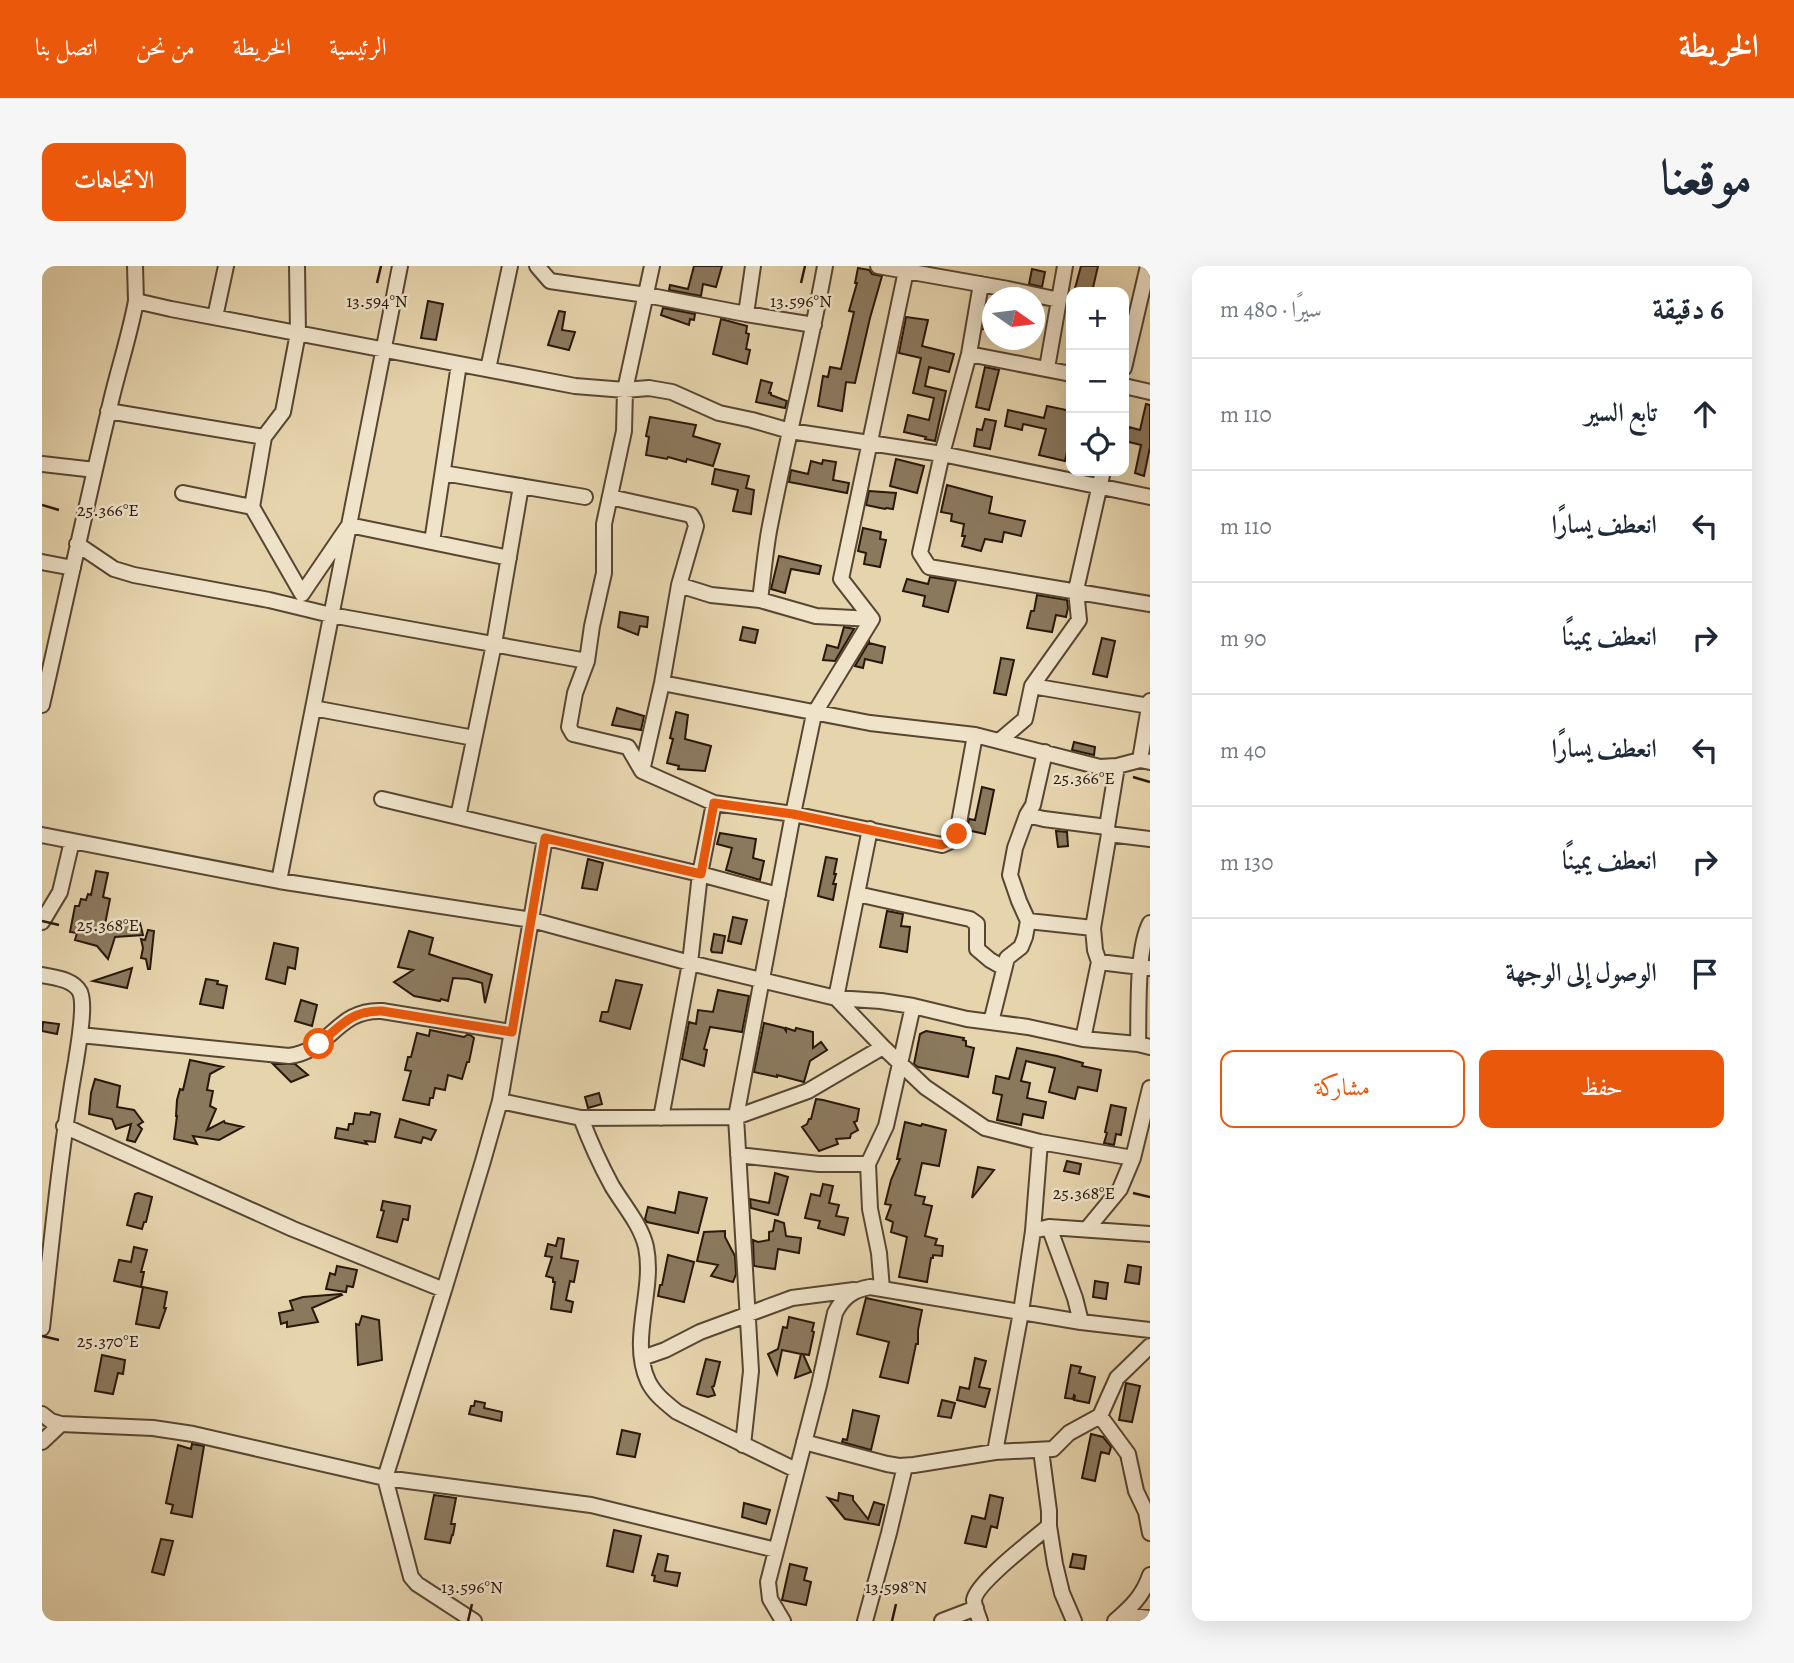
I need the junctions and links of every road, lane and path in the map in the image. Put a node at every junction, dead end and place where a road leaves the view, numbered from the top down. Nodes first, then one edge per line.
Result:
1 (135, 266) edge
2 (226, 266) edge
3 (297, 266) edge
4 (400, 266) edge
5 (510, 266) edge
6 (537, 266) edge
7 (554, 266) edge
8 (652, 266) edge
9 (753, 266) edge
10 (825, 266) edge
11 (878, 266) edge
12 (1065, 266) edge
13 (1148, 266) edge
14 (906, 268) edge
15 (550, 281) junction
16 (981, 284) junction
17 (646, 295) junction
18 (1059, 300) junction
19 (136, 301) junction
20 (746, 314) junction
21 (215, 317) junction
22 (814, 324) junction
23 (298, 333) junction
24 (383, 349) junction
25 (1128, 350) edge
26 (969, 354) junction
27 (459, 364) junction
28 (1047, 368) junction
29 (488, 369) junction
30 (1066, 373) edge
31 (1129, 387) edge
32 (625, 390) junction
33 (1150, 392) edge
34 (108, 411) junction
35 (790, 431) junction
36 (264, 437) junction
37 (869, 443) junction
38 (942, 454) junction
39 (42, 464) edge
40 (95, 470) junction
41 (443, 473) junction
42 (1102, 476) edge
43 (521, 486) junction
44 (1100, 488) junction
45 (183, 493) dead end
46 (585, 497) dead end
47 (610, 497) junction
48 (1150, 497) edge
49 (252, 507) junction
50 (349, 525) junction
51 (432, 542) junction
52 (77, 544) junction
53 (509, 558) junction
54 (42, 562) edge
55 (73, 568) junction
56 (679, 585) junction
57 (1076, 590) junction
58 (302, 594) junction
59 (269, 600) junction
60 (760, 600) junction
61 (1150, 604) edge
62 (331, 615) junction
63 (872, 619) junction
64 (494, 644) junction
65 (587, 661) junction
66 (662, 683) junction
67 (1032, 686) junction
68 (1149, 704) edge
69 (42, 705) edge
70 (313, 708) junction
71 (814, 713) junction
72 (975, 735) junction
73 (474, 738) junction
74 (999, 741) junction
75 (1045, 752) junction
76 (1145, 761) edge
77 (1117, 766) junction
78 (642, 771) junction
79 (382, 799) dead end
80 (714, 803) junction
81 (793, 814) junction
82 (1027, 815) junction
83 (458, 817) junction
84 (870, 829) junction
85 (1108, 830) junction
86 (42, 835) edge
87 (545, 838) junction
88 (1150, 839) edge
89 (72, 841) junction
90 (701, 874) junction
91 (279, 881) junction
92 (857, 894) junction
93 (778, 895) junction
94 (532, 920) junction
95 (1028, 921) junction
96 (42, 922) edge
97 (1150, 923) edge
98 (1093, 928) junction
99 (1099, 962) junction
100 (690, 963) junction
101 (1004, 968) junction
102 (1145, 968) edge
103 (42, 975) edge
104 (762, 981) junction
105 (836, 998) junction
106 (914, 1006) junction
107 (991, 1022) junction
108 (512, 1032) junction
109 (80, 1035) junction
110 (1083, 1039) junction
111 (1144, 1046) edge
112 (883, 1047) junction
113 (900, 1064) junction
114 (1150, 1088) edge
115 (500, 1101) junction
116 (736, 1117) junction
117 (581, 1118) junction
118 (661, 1118) junction
119 (64, 1126) junction
120 (1040, 1142) junction
121 (738, 1154) junction
122 (1133, 1158) junction
123 (868, 1164) junction
124 (1049, 1227) junction
125 (1087, 1229) junction
126 (1033, 1231) junction
127 (1150, 1234) edge
128 (859, 1289) junction
129 (882, 1289) junction
130 (444, 1290) junction
131 (1021, 1312) junction
132 (747, 1315) junction
133 (1080, 1322) junction
134 (42, 1328) edge
135 (1150, 1330) edge
136 (1150, 1346) edge
137 (642, 1358) junction
138 (42, 1414) edge
139 (1100, 1416) junction
140 (61, 1424) junction
141 (42, 1442) edge
142 (804, 1442) junction
143 (743, 1445) junction
144 (1041, 1450) junction
145 (995, 1452) junction
146 (905, 1466) junction
147 (796, 1470) junction
148 (385, 1478) junction
149 (1049, 1526) junction
150 (1150, 1533) edge
151 (776, 1550) junction
152 (1150, 1575) edge
153 (978, 1614) edge
154 (1119, 1618) edge
155 (1150, 1618) edge
156 (474, 1621) edge
157 (783, 1621) edge
158 (865, 1621) edge
159 (942, 1621) edge
160 (1074, 1621) edge

1 - 19 street
2 - 21 street
3 - 23 street
4 - 24 street
5 - 29 street
6 - 15 street
7 - 15 street
8 - 17 street
9 - 20 street
10 - 22 street
11 - 14 street
12 - 18 street
13 - 25 street
14 - 16 street
14 - 37 street
15 - 17 street
16 - 18 street
16 - 26 street
17 - 20 street
17 - 32 street
18 - 28 street
19 - 21 street
19 - 34 street
20 - 22 street
21 - 23 street
22 - 35 street
23 - 24 street
23 - 36 street
24 - 27 street
24 - 50 street
26 - 28 street
26 - 38 street
27 - 29 street
27 - 41 street
28 - 30 street
29 - 32 street
31 - 33 street
32 - 35 street
32 - 47 street
34 - 36 street
34 - 40 street
35 - 37 street
35 - 60 street
36 - 49 street
37 - 38 street
37 - 63 street
38 - 44 street
38 - 57 street
39 - 40 street
40 - 52 street
41 - 43 street
41 - 51 street
42 - 44 street
43 - 46 street
43 - 53 street
44 - 48 street
44 - 57 street
45 - 49 street
47 - 56 street
47 - 65 street
49 - 58 street
50 - 51 street
50 - 58 street
50 - 62 street
51 - 53 street
52 - 55 street
52 - 59 street
53 - 64 street
54 - 55 street
55 - 69 street
56 - 60 street
56 - 66 street
57 - 61 street
57 - 67 street
58 - 59 street
59 - 62 street
60 - 63 street
62 - 64 street
62 - 70 street
63 - 71 street
64 - 65 street
64 - 73 street
65 - 78 street
66 - 71 street
66 - 78 street
67 - 68 street
67 - 74 street
68 - 76 street
70 - 73 street
70 - 91 street
71 - 72 street
71 - 81 street
72 - 74 street
72 - 84 street
73 - 83 street
74 - 75 street
75 - 77 street
75 - 82 street
76 - 77 street
77 - 85 street
78 - 80 street
79 - 83 street
80 - 81 street
80 - 90 street
81 - 84 street
81 - 93 street
82 - 85 street
82 - 95 street
83 - 87 street
84 - 92 street
85 - 88 street
85 - 98 street
86 - 89 street
87 - 90 street
87 - 94 street
89 - 91 street
89 - 96 street
90 - 93 street
90 - 100 street
91 - 94 street
92 - 101 street
92 - 105 street
93 - 104 street
94 - 100 street
94 - 108 street
95 - 98 street
95 - 101 street
97 - 102 street
98 - 99 street
99 - 102 street
99 - 110 street
100 - 104 street
100 - 118 street
101 - 107 street
102 - 111 street
103 - 109 street
104 - 105 street
104 - 116 street
105 - 106 street
105 - 112 street
106 - 107 street
106 - 113 street
107 - 110 street
108 - 109 street
108 - 115 street
109 - 119 street
110 - 111 street
112 - 113 street
112 - 116 street
113 - 120 street
113 - 123 street
114 - 122 street
115 - 117 street
115 - 130 street
116 - 118 street
116 - 121 street
117 - 118 street
117 - 137 street
119 - 130 street
119 - 134 street
120 - 122 street
120 - 126 street
121 - 123 street
121 - 132 street
122 - 125 street
123 - 129 street
124 - 125 street
124 - 126 street
124 - 133 street
125 - 127 street
126 - 131 street
128 - 129 street
128 - 132 street
128 - 142 street
129 - 131 street
130 - 148 street
131 - 133 street
131 - 145 street
132 - 137 street
132 - 143 street
133 - 135 street
136 - 139 street
137 - 143 street
138 - 140 street
139 - 144 street
139 - 150 street
140 - 141 street
140 - 148 street
142 - 146 street
142 - 147 street
143 - 147 street
144 - 145 street
144 - 149 street
145 - 146 street
146 - 158 street
147 - 151 street
148 - 151 street
148 - 156 street
149 - 153 street
149 - 160 street
151 - 157 street
152 - 154 street
153 - 159 street
154 - 155 street

